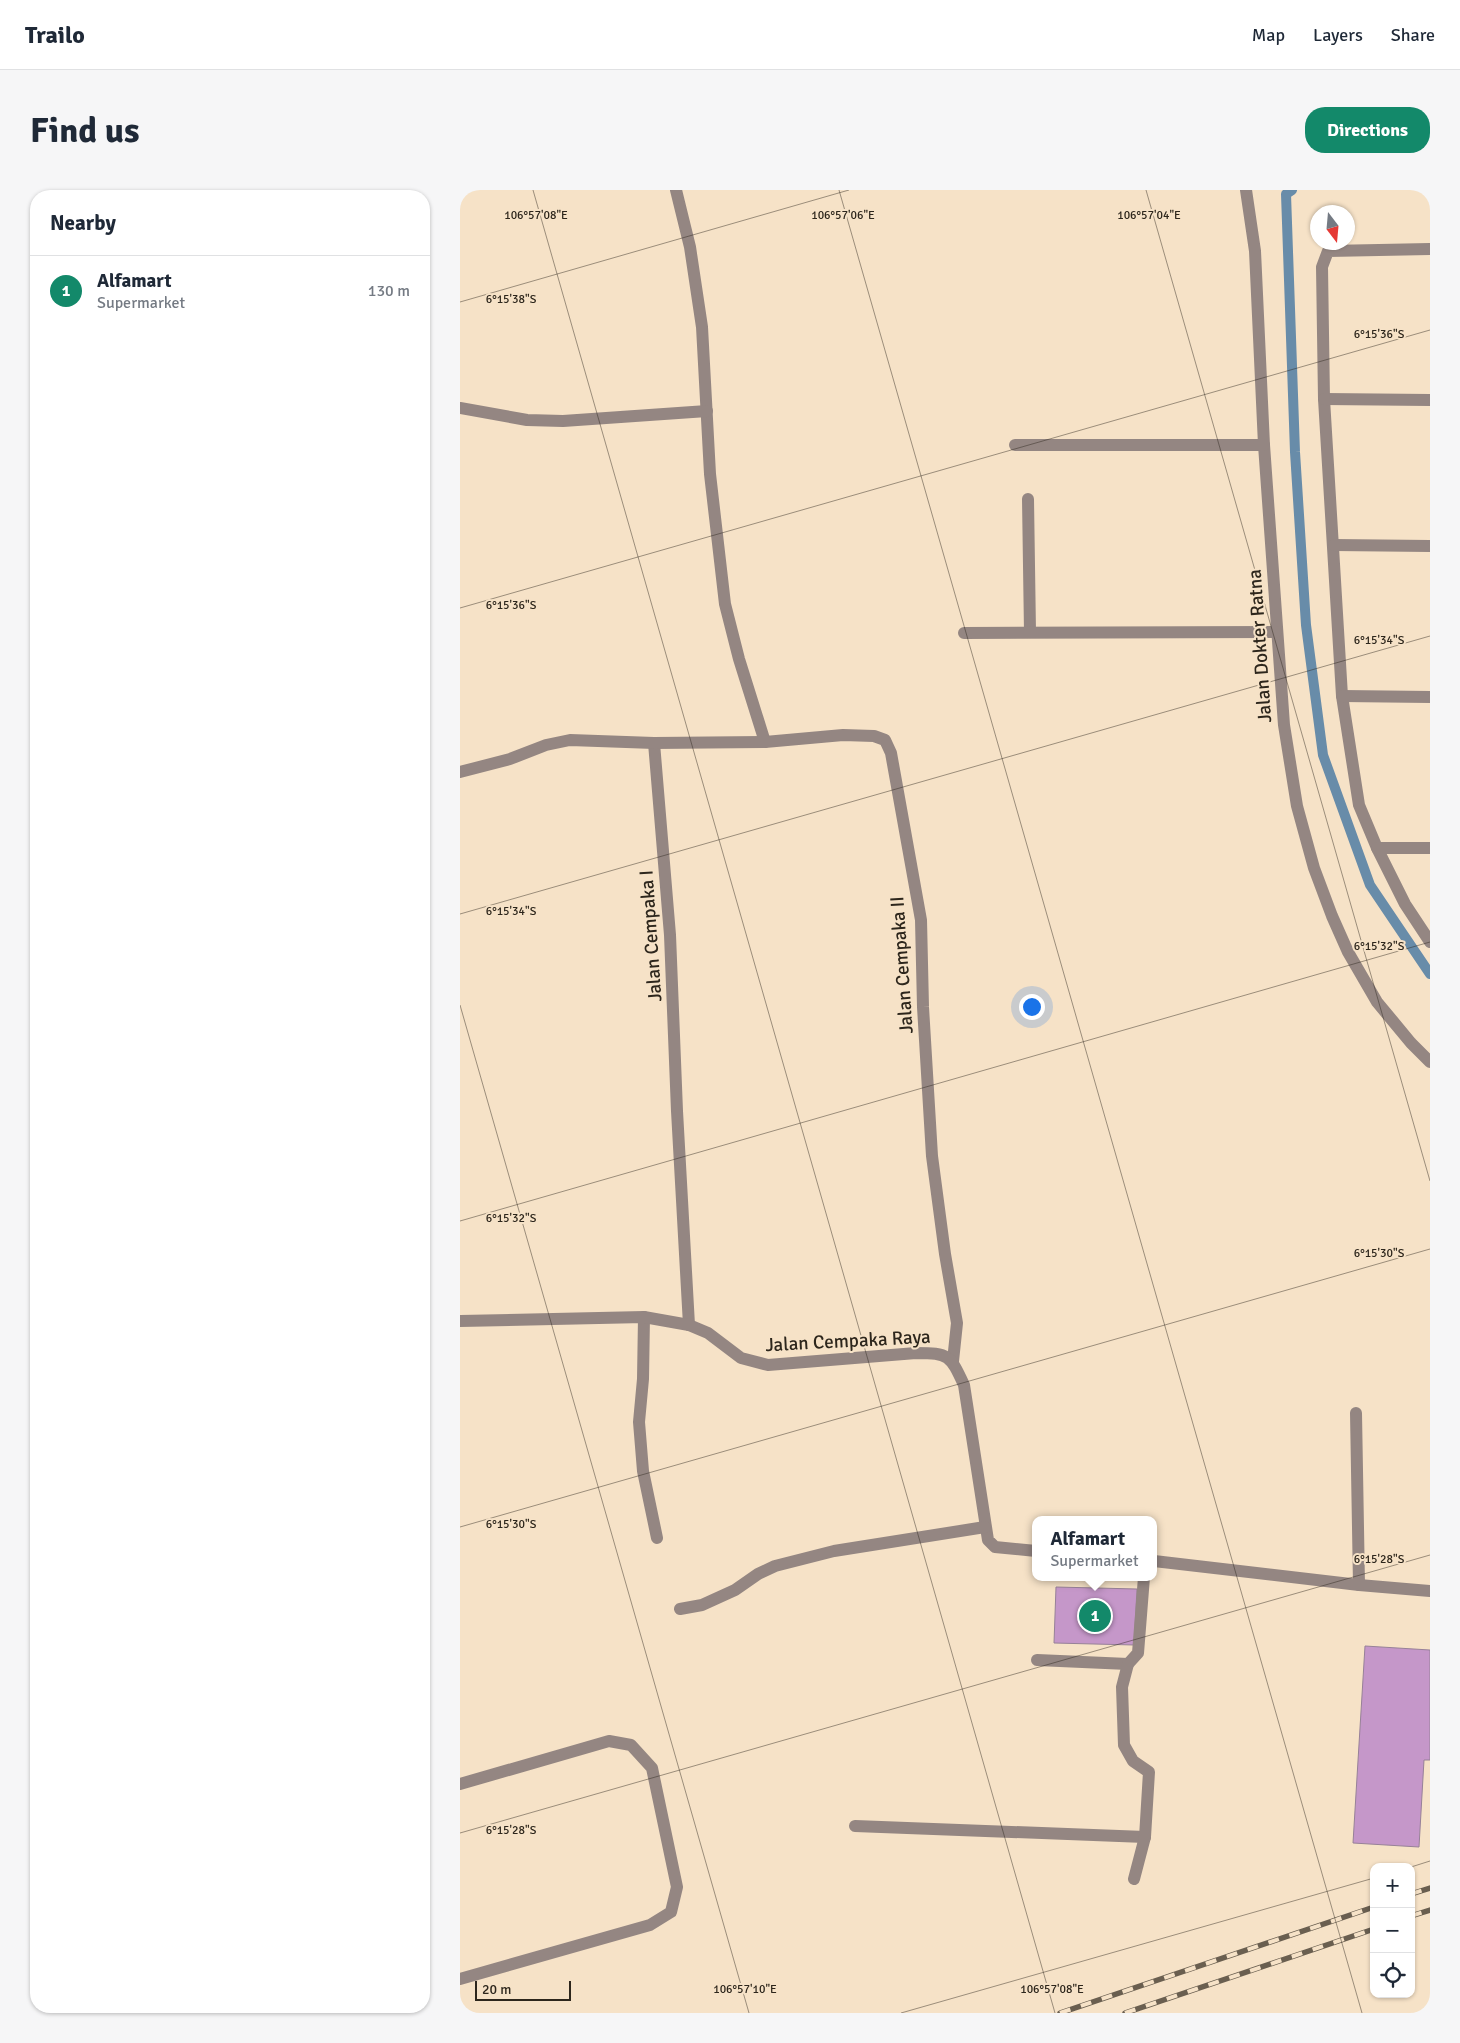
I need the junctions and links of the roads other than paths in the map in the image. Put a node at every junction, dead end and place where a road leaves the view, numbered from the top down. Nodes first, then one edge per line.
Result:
1 (676, 190) edge
2 (1246, 190) edge
3 (1430, 249) edge
4 (1324, 399) junction
5 (1430, 400) edge
6 (460, 408) edge
7 (706, 411) junction
8 (1015, 445) dead end
9 (1264, 445) junction
10 (1028, 499) dead end
11 (1334, 545) junction
12 (1430, 546) edge
13 (1030, 632) junction
14 (1276, 632) junction
15 (964, 633) dead end
16 (1342, 696) junction
17 (1430, 696) edge
18 (765, 742) junction
19 (654, 743) junction
20 (460, 772) edge
21 (1377, 848) junction
22 (1430, 848) edge
23 (1430, 942) edge
24 (1430, 1062) edge
25 (644, 1317) junction
26 (460, 1321) edge
27 (689, 1325) junction
28 (953, 1361) junction
29 (1356, 1413) dead end
30 (985, 1527) junction
31 (657, 1538) dead end
32 (1032, 1551) edge
33 (1157, 1561) edge
34 (1144, 1581) edge
35 (1359, 1585) junction
36 (1430, 1591) edge
37 (680, 1608) dead end
38 (1037, 1660) dead end
39 (1128, 1664) junction
40 (460, 1784) edge
41 (855, 1826) dead end
42 (1145, 1837) junction
43 (1134, 1879) dead end
44 (460, 1979) edge

1 - 7 street
2 - 9 street, Jalan Dokter Ratna
3 - 4 street
4 - 5 street
4 - 11 street
6 - 7 street
7 - 18 street
8 - 9 street
9 - 14 street, Jalan Dokter Ratna
10 - 13 street
11 - 12 street
11 - 16 street
13 - 14 street
13 - 15 street
14 - 24 street, Jalan Dokter Ratna
16 - 17 street
16 - 21 street
18 - 19 street, Jalan Cempaka II
18 - 28 street, Jalan Cempaka II
19 - 20 street
19 - 27 street, Jalan Cempaka I
21 - 22 street
21 - 23 street
25 - 26 street, Jalan Cempaka Raya
25 - 27 street, Jalan Cempaka Raya
25 - 31 street
27 - 28 street, Jalan Cempaka Raya
28 - 30 street, Jalan Cempaka Raya
29 - 35 street
30 - 32 street, Jalan Cempaka Raya
30 - 37 street
33 - 35 street
34 - 39 street
35 - 36 street
38 - 39 street
39 - 42 street
40 - 44 street
41 - 42 street
42 - 43 street

